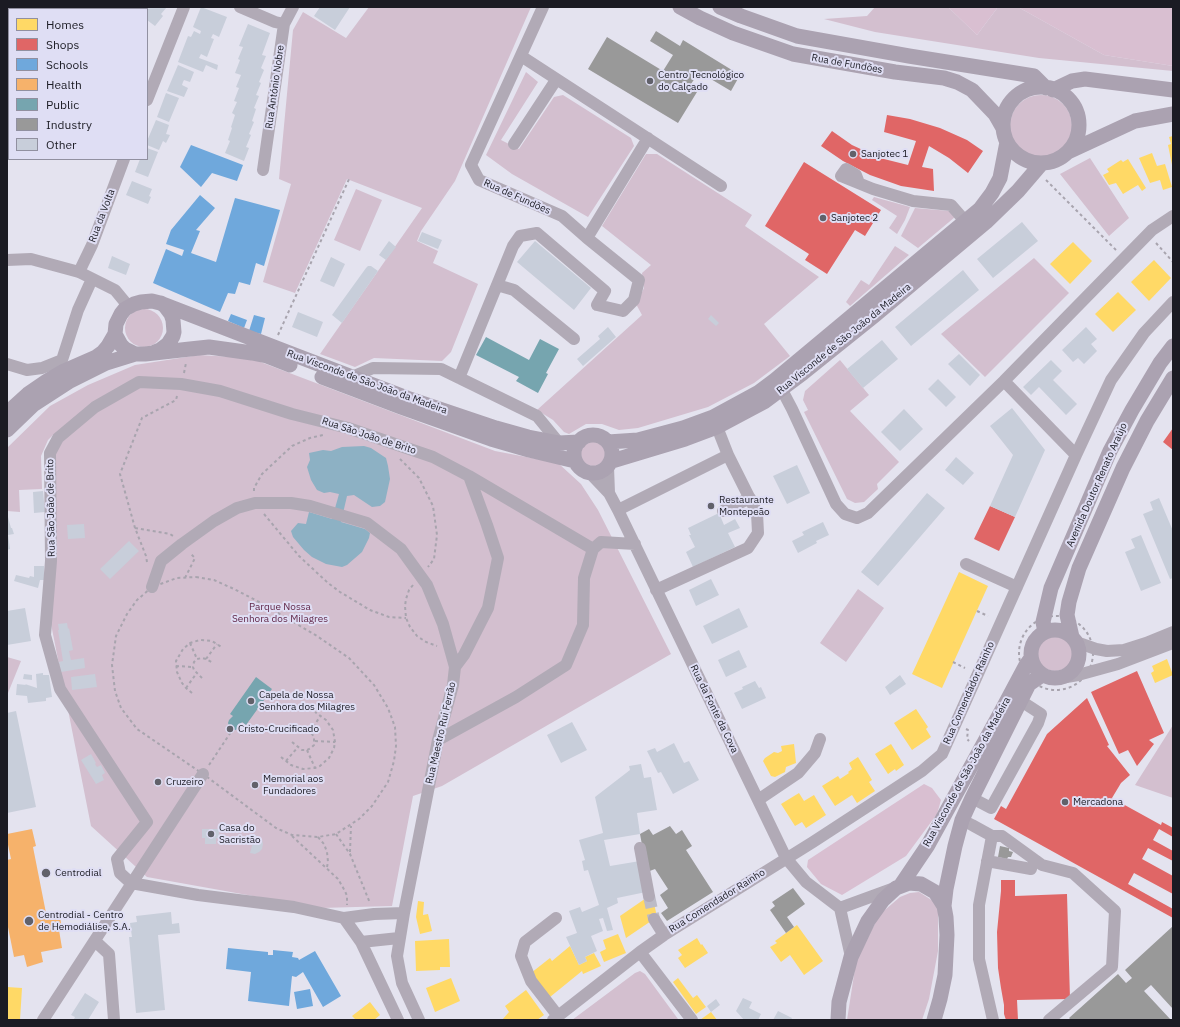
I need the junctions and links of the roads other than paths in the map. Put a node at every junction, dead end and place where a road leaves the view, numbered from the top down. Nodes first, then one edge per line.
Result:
1 (184, 7) edge
2 (240, 7) edge
3 (294, 7) edge
4 (544, 7) edge
5 (680, 7) edge
6 (720, 7) edge
7 (284, 24) junction
8 (521, 56) junction
9 (556, 80) junction
10 (1050, 89) junction
11 (1173, 90) edge
12 (148, 97) edge
13 (1173, 114) edge
14 (1003, 128) junction
15 (648, 138) junction
16 (1007, 142) junction
17 (514, 144) dead end
18 (1067, 153) junction
19 (124, 160) edge
20 (1039, 167) junction
21 (263, 170) dead end
22 (859, 183) dead end
23 (721, 186) dead end
24 (1173, 216) edge
25 (965, 221) junction
26 (587, 238) junction
27 (7, 260) edge
28 (79, 272) junction
29 (92, 279) junction
30 (497, 285) junction
31 (1173, 302) edge
32 (160, 303) junction
33 (129, 306) junction
34 (115, 334) junction
35 (574, 339) dead end
36 (1173, 346) edge
37 (154, 353) junction
38 (135, 354) junction
39 (7, 364) edge
40 (352, 377) junction
41 (459, 378) junction
42 (1173, 378) edge
43 (1004, 381) junction
44 (782, 390) junction
45 (7, 413) edge
46 (717, 427) junction
47 (7, 430) edge
48 (579, 442) junction
49 (608, 442) junction
50 (559, 443) junction
51 (728, 455) junction
52 (1076, 455) junction
53 (575, 461) junction
54 (610, 464) junction
55 (590, 473) junction
56 (469, 476) junction
57 (609, 493) junction
58 (750, 498) junction
59 (618, 510) junction
60 (723, 511) dead end
61 (635, 544) junction
62 (593, 549) junction
63 (966, 564) dead end
64 (152, 587) road end
65 (1017, 587) junction
66 (656, 590) junction
67 (1044, 625) junction
68 (1173, 632) edge
69 (1074, 640) junction
70 (1173, 643) edge
71 (455, 667) junction
72 (1032, 671) junction
73 (1061, 678) junction
74 (1021, 701) junction
75 (820, 739) dead end
76 (438, 740) junction
77 (202, 774) road end
78 (972, 798) junction
79 (758, 800) junction
80 (962, 820) junction
81 (992, 836) junction
82 (640, 848) dead end
83 (786, 858) junction
84 (987, 861) junction
85 (1031, 868) dead end
86 (131, 883) junction
87 (898, 887) junction
88 (650, 896) tunnel mouth
89 (944, 906) junction
90 (840, 908) junction
91 (404, 913) junction
92 (344, 918) junction
93 (556, 918) dead end
94 (654, 919) tunnel mouth
95 (664, 935) junction
96 (399, 938) junction
97 (95, 941) junction
98 (361, 942) junction
99 (640, 952) junction
100 (851, 957) junction
101 (555, 1018) edge
102 (43, 1020) edge
103 (114, 1020) edge
104 (398, 1020) edge
105 (419, 1020) edge
106 (692, 1020) edge
107 (838, 1020) edge
108 (934, 1020) edge
109 (993, 1020) edge
110 (1049, 1020) edge

1 - 12 street
2 - 7 street
3 - 7 street, Rua António Nobre
4 - 8 street, Rua de Fundões
5 - 14 main road, Rua de Fundões
6 - 10 main road, Rua de Fundões
7 - 21 street, Rua António Nobre
8 - 9 street
8 - 26 street, Rua de Fundões
9 - 15 street
9 - 17 street
10 - 11 main road, Rua Visconde de São João da Madeira
10 - 14 main road, Rua Visconde de São João da Madeira
10 - 18 main road
13 - 18 main road
14 - 16 main road, Rua Visconde de São João da Madeira
15 - 23 street
15 - 26 street
16 - 20 main road, Rua Visconde de São João da Madeira
16 - 25 main road, Rua Visconde de São João da Madeira
18 - 20 main road
19 - 28 street, Rua da Volta
20 - 44 main road, Rua Visconde de São João da Madeira
22 - 25 street
24 - 43 street
25 - 49 main road, Rua Visconde de São João da Madeira
26 - 30 street, Rua de Fundões
27 - 28 street
28 - 29 street
29 - 33 street
29 - 39 street
30 - 35 street
30 - 41 street
31 - 52 street, Rua Comendador Rainho
32 - 33 main road, Rua Visconde de São João da Madeira
32 - 37 main road
32 - 40 main road, Rua Visconde de São João da Madeira
33 - 34 main road
34 - 38 main road
34 - 45 main road
36 - 67 main road, Avenida Doutor Renato Araújo
37 - 38 main road, Rua Visconde de São João da Madeira
37 - 53 main road, Rua Visconde de São João da Madeira
38 - 47 main road, Rua Visconde de São João da Madeira
40 - 41 street
40 - 50 main road, Rua Visconde de São João da Madeira
41 - 50 street
42 - 69 main road, Avenida Doutor Renato Araújo
43 - 44 street
43 - 52 street
44 - 46 main road, Rua Visconde de São João da Madeira
46 - 51 street
46 - 54 main road, Rua Visconde de São João da Madeira
48 - 49 main road, Rua Visconde de São João da Madeira
48 - 50 main road, Rua Visconde de São João da Madeira
48 - 53 main road
49 - 54 main road
51 - 58 street
51 - 59 street
52 - 65 street, Rua Comendador Rainho
53 - 55 main road, Rua Visconde de São João da Madeira
54 - 55 main road, Rua Visconde de São João da Madeira
54 - 57 street, Rua da Fonte da Cova
55 - 57 street, Rua da Fonte da Cova
56 - 62 street, Rua São João de Brito
56 - 71 street
56 - 86 street, Rua São João de Brito
57 - 59 street, Rua da Fonte da Cova
58 - 60 street
58 - 66 street
59 - 61 street, Rua da Fonte da Cova
61 - 62 street
61 - 66 street, Rua da Fonte da Cova
62 - 76 street
63 - 65 street
64 - 71 street, Rua Maestro Rui Ferrão
65 - 83 street, Rua Comendador Rainho
66 - 79 street, Rua da Fonte da Cova
67 - 69 main road
67 - 72 main road, Avenida Doutor Renato Araújo
68 - 69 street
69 - 73 main road, Avenida Doutor Renato Araújo
70 - 73 street
71 - 76 street, Rua Maestro Rui Ferrão
72 - 73 main road
72 - 74 main road, Rua Visconde de São João da Madeira
72 - 87 main road, Rua Visconde de São João da Madeira
74 - 78 main road, Rua Visconde de São João da Madeira
74 - 78 street
75 - 79 street
76 - 91 street, Rua Maestro Rui Ferrão
77 - 86 street
78 - 80 main road, Rua Visconde de São João da Madeira
79 - 83 street, Rua da Fonte da Cova
80 - 81 street
80 - 89 main road, Rua Visconde de São João da Madeira
81 - 84 street
81 - 110 street
82 - 88 street
83 - 90 street, Rua da Fonte da Cova
83 - 95 street, Rua Comendador Rainho
84 - 85 street
84 - 109 street
86 - 92 street
86 - 97 street
87 - 89 main road
87 - 90 street
87 - 100 main road
89 - 108 main road
90 - 100 street
91 - 92 street
91 - 96 street, Rua Maestro Rui Ferrão
92 - 98 street
93 - 101 street
94 - 95 street
95 - 99 street, Rua Comendador Rainho
96 - 98 street
96 - 105 street, Rua Maestro Rui Ferrão
97 - 102 street
97 - 103 street
98 - 104 street
99 - 101 street, Rua Comendador Rainho
99 - 106 street
100 - 107 main road

